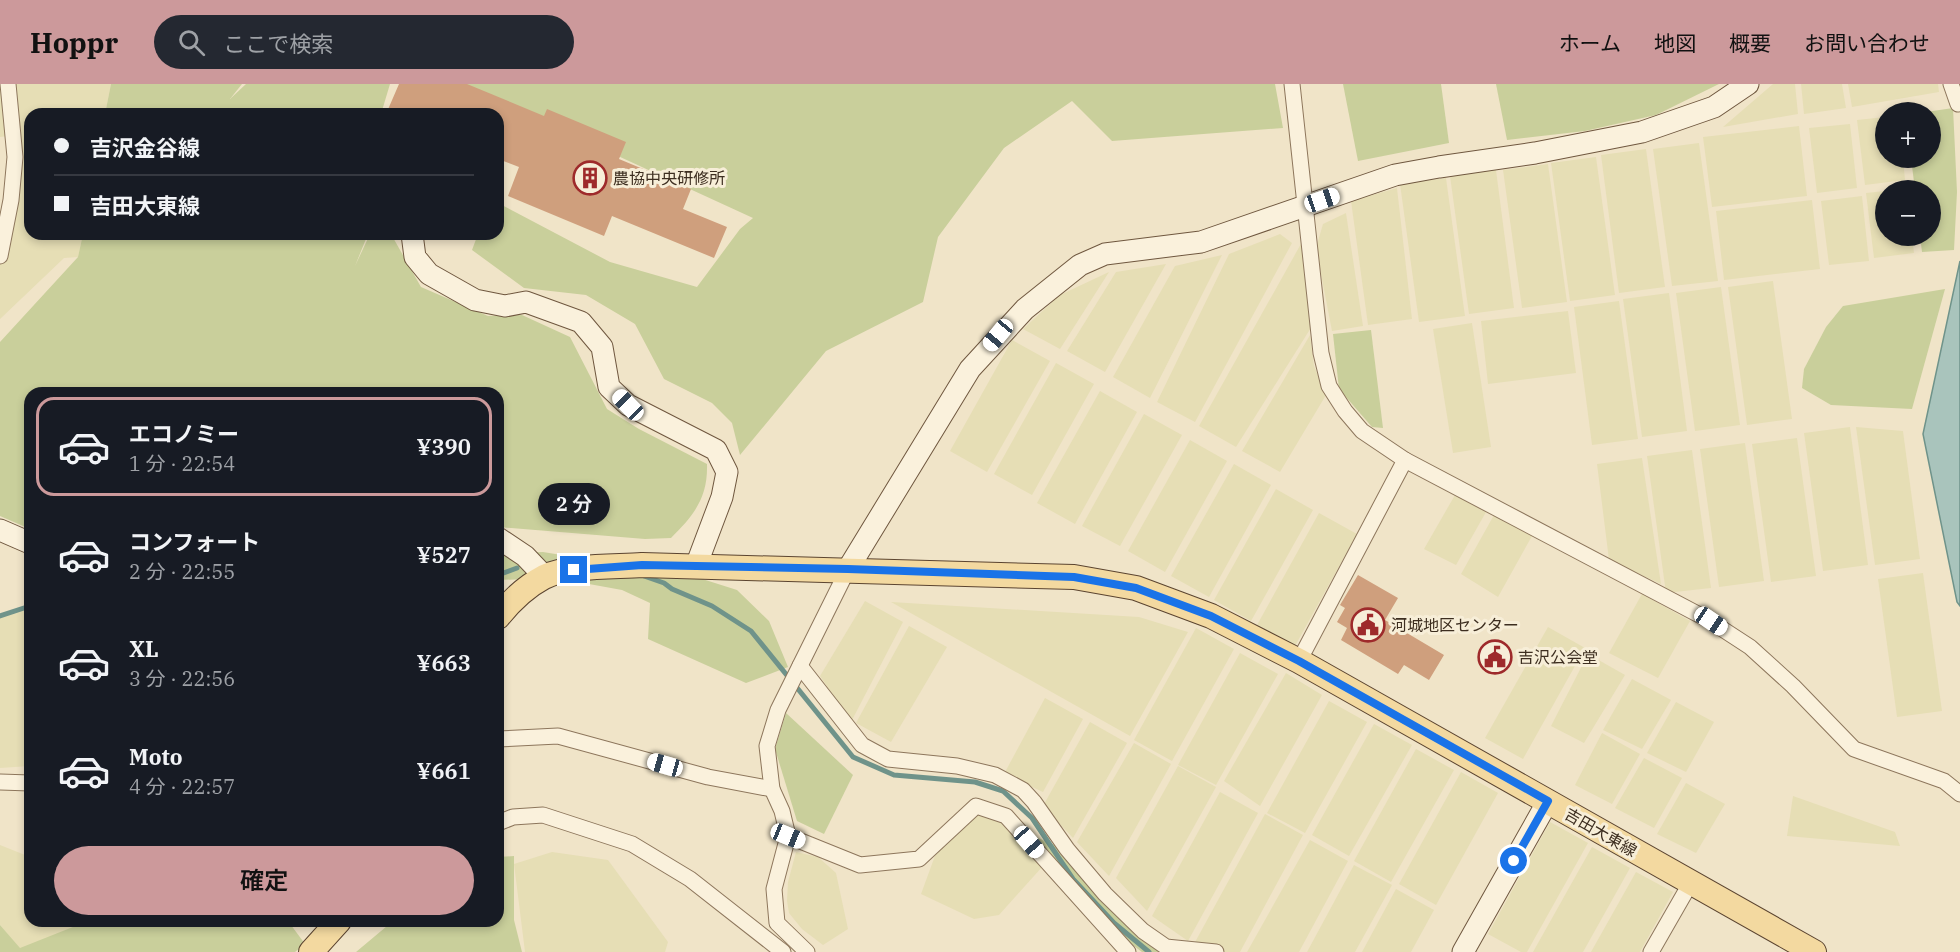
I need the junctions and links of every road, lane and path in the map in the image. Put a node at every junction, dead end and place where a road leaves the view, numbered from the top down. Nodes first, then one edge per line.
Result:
1 (8, 84) edge
2 (1292, 84) edge
3 (1748, 84) edge
4 (1951, 84) edge
5 (1958, 104) dead end
6 (1304, 207) junction
7 (413, 240) edge
8 (0, 256) edge
9 (1405, 460) junction
10 (0, 530) edge
11 (24, 540) edge
12 (504, 542) edge
13 (696, 566) junction
14 (848, 569) junction
15 (544, 577) junction
16 (504, 610) edge
17 (1299, 661) junction
18 (799, 668) junction
19 (504, 743) edge
20 (0, 782) edge
21 (24, 783) edge
22 (772, 789) junction
23 (1960, 794) edge
24 (1548, 801) junction
25 (504, 821) edge
26 (788, 836) junction
27 (1690, 884) junction
28 (334, 927) edge
29 (311, 952) edge
30 (783, 952) edge
31 (807, 952) edge
32 (1128, 952) edge
33 (1216, 952) edge
34 (1463, 952) edge
35 (1651, 952) edge
36 (1814, 952) edge

1 - 8 street
2 - 6 street
3 - 6 street
4 - 5 street
6 - 9 street
6 - 14 street
7 - 13 street
9 - 17 street
9 - 23 street
10 - 11 street
12 - 15 street
13 - 14 main road, 吉田大東線
13 - 15 main road, 吉田大東線
14 - 17 main road, 吉田大東線
14 - 18 street
15 - 16 main road, 吉田大東線
17 - 24 main road, 吉田大東線
18 - 22 street
18 - 33 street
19 - 22 street
20 - 21 street
22 - 26 street
24 - 27 main road, 吉田大東線
24 - 34 street
25 - 30 street
26 - 31 street
26 - 32 street
27 - 35 street
27 - 36 main road, 吉田大東線
28 - 29 main road

